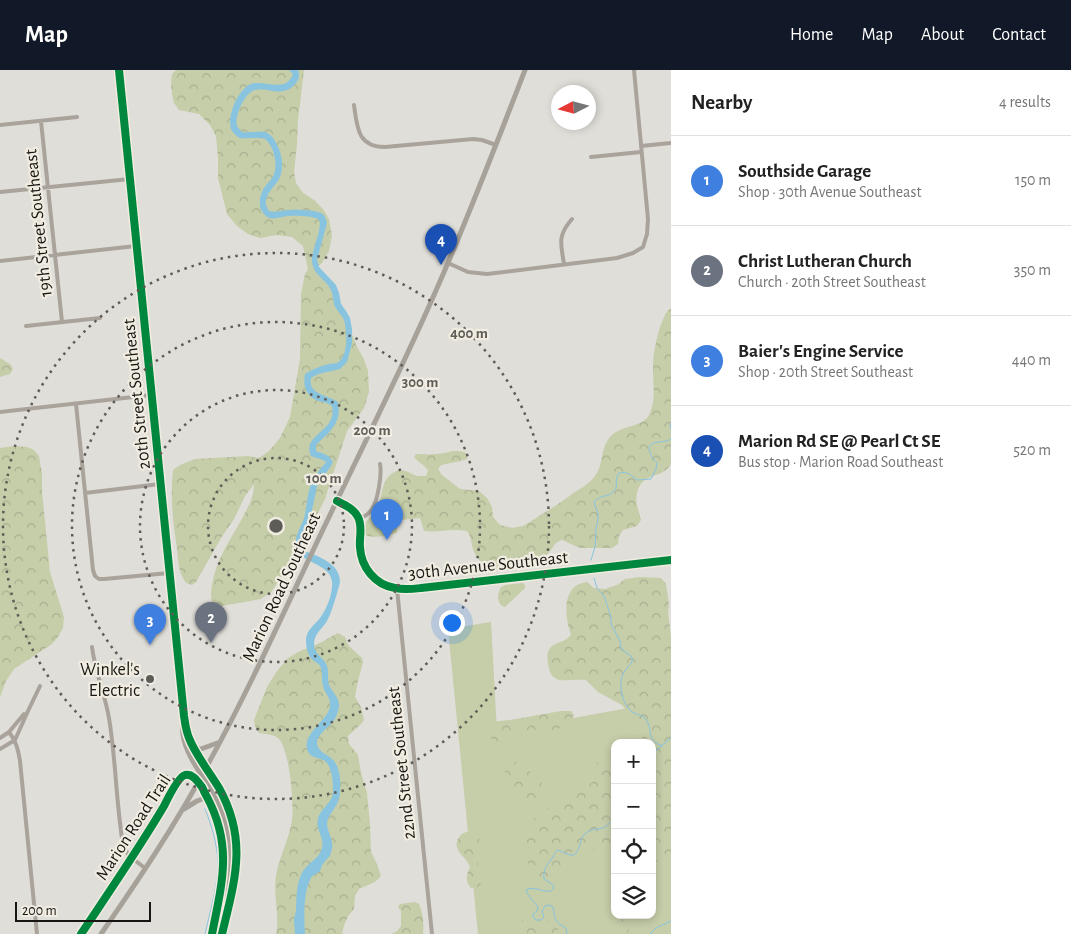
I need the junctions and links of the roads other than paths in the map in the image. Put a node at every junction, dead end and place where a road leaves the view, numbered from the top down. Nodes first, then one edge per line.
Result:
1 (119, 70) edge
2 (525, 70) edge
3 (634, 70) edge
4 (354, 105) dead end
5 (77, 117) dead end
6 (41, 121) junction
7 (0, 125) edge
8 (671, 143) edge
9 (496, 145) junction
10 (641, 146) junction
11 (641, 152) junction
12 (591, 157) dead end
13 (130, 179) junction
14 (48, 187) junction
15 (0, 192) edge
16 (572, 219) dead end
17 (136, 246) junction
18 (55, 255) junction
19 (0, 261) edge
20 (448, 263) junction
21 (564, 264) junction
22 (100, 318) dead end
23 (62, 322) junction
24 (26, 326) dead end
25 (151, 395) junction
26 (76, 404) junction
27 (0, 412) edge
28 (380, 464) dead end
29 (160, 484) junction
30 (85, 493) junction
31 (337, 502) junction
32 (359, 519) junction
33 (671, 560) edge
34 (169, 573) junction
35 (397, 589) junction
36 (92, 647) dead end
37 (40, 686) dead end
38 (28, 711) junction
39 (184, 716) junction
40 (9, 732) junction
41 (0, 738) edge
42 (15, 740) junction
43 (220, 741) junction
44 (194, 748) junction
45 (0, 749) edge
46 (206, 768) junction
47 (202, 775) junction
48 (217, 801) junction
49 (182, 810) junction
50 (145, 868) junction
51 (37, 934) edge
52 (102, 934) edge
53 (222, 934) edge
54 (432, 934) edge

1 - 13 street, 20th Street Southeast
2 - 9 street, Marion Road Southeast
3 - 10 street
4 - 9 street
5 - 6 street
6 - 7 street
6 - 14 street, 19th Street Southeast
8 - 10 street
9 - 20 street, Marion Road Southeast
10 - 11 street
11 - 12 street
11 - 21 street
13 - 14 street
13 - 17 street, 20th Street Southeast
14 - 15 street
14 - 18 street, 19th Street Southeast
16 - 21 street
17 - 18 street
17 - 25 street, 20th Street Southeast
18 - 19 street
18 - 23 street, 19th Street Southeast
20 - 21 street
20 - 31 street, Marion Road Southeast
22 - 23 street
23 - 24 street
25 - 26 street
25 - 29 street, 20th Street Southeast
26 - 27 street
26 - 30 street
28 - 32 street
29 - 30 street
29 - 34 street, 20th Street Southeast
30 - 34 street
31 - 32 street
31 - 43 street, Marion Road Southeast
32 - 35 street, 30th Avenue Southeast
33 - 35 street, 30th Avenue Southeast
34 - 39 street, 20th Street Southeast
35 - 54 street, 22nd Street Southeast
36 - 50 street
37 - 38 street
38 - 40 street
38 - 42 street
39 - 44 street, 20th Street Southeast
39 - 47 street, 20th Street Southeast
40 - 41 street
40 - 42 street
42 - 45 street
42 - 51 street
43 - 44 street
43 - 46 street, Marion Road Southeast
44 - 46 street, 20th Street Southeast
46 - 47 street, Marion Road Southeast
46 - 53 street, 20th Street Southeast
47 - 48 street, 20th Street Southeast
47 - 49 street, Marion Road Southeast
48 - 49 street
48 - 53 street, 20th Street Southeast
49 - 50 street, Marion Road Southeast
50 - 52 street, Marion Road Southeast

